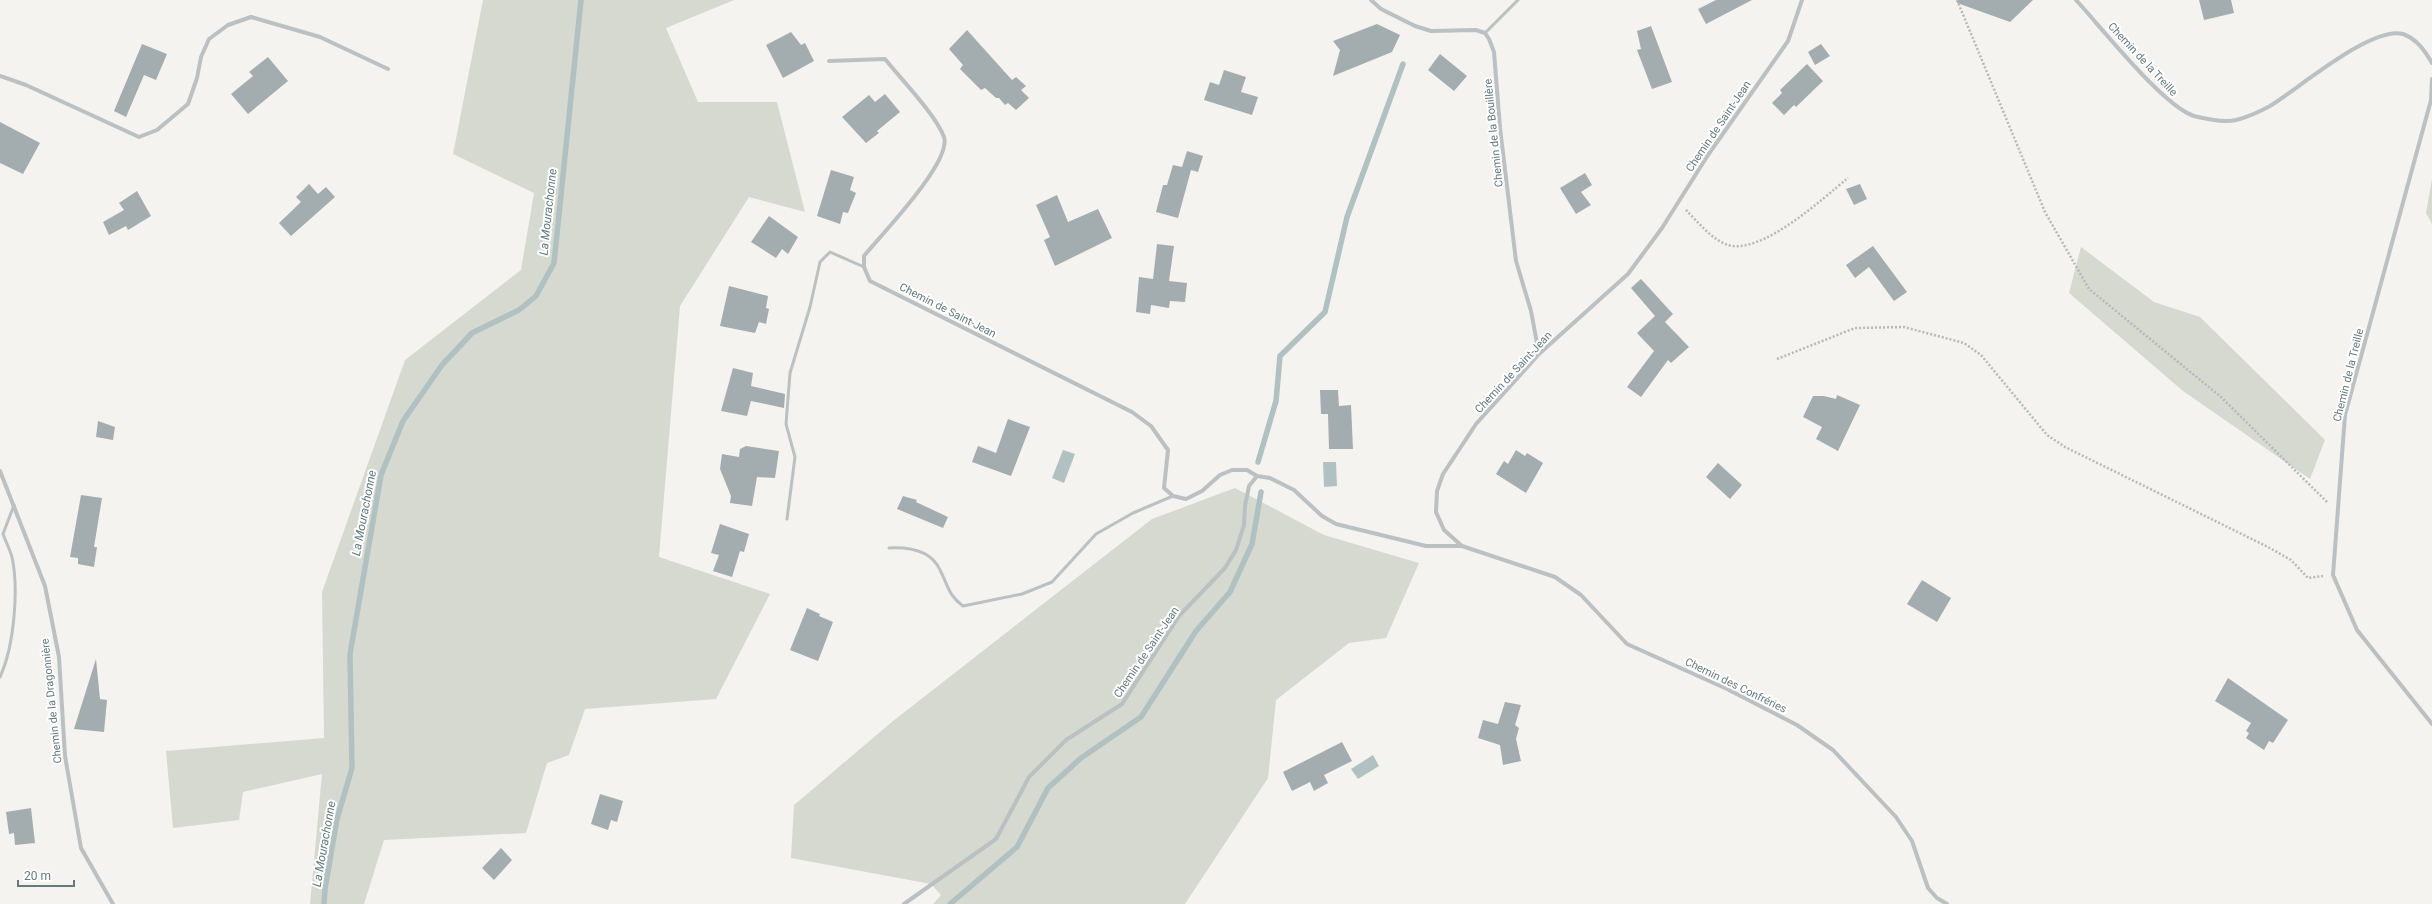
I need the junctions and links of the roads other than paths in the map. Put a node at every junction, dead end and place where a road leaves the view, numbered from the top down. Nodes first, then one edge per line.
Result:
1 (1371, 0) edge
2 (1518, 0) edge
3 (1802, 0) edge
4 (2076, 0) edge
5 (1485, 33) junction
6 (829, 61) dead end
7 (2432, 63) edge
8 (388, 69) dead end
9 (0, 76) edge
10 (2432, 79) edge
11 (864, 267) junction
12 (1539, 354) junction
13 (0, 471) edge
14 (1258, 476) junction
15 (1173, 496) junction
16 (14, 505) junction
17 (787, 519) dead end
18 (1462, 546) junction
19 (889, 548) dead end
20 (0, 677) edge
21 (2432, 724) edge
22 (113, 904) edge
23 (904, 904) edge
24 (1947, 904) edge

1 - 5 street
2 - 5 lane
3 - 12 street, Chemin de Saint-Jean
4 - 7 street, Chemin de la Treille
5 - 12 street, Chemin de la Bouillère
6 - 11 street
8 - 9 street
10 - 21 street, Chemin de la Treille
11 - 15 street, Chemin de Saint-Jean
11 - 17 lane
12 - 18 street, Chemin de Saint-Jean
13 - 16 street, Chemin de la Dragonnière
14 - 15 street
14 - 18 street
14 - 23 street, Chemin de Saint-Jean
15 - 19 lane
16 - 20 lane
16 - 22 street, Chemin de la Dragonnière
18 - 24 street, Chemin des Confréries

